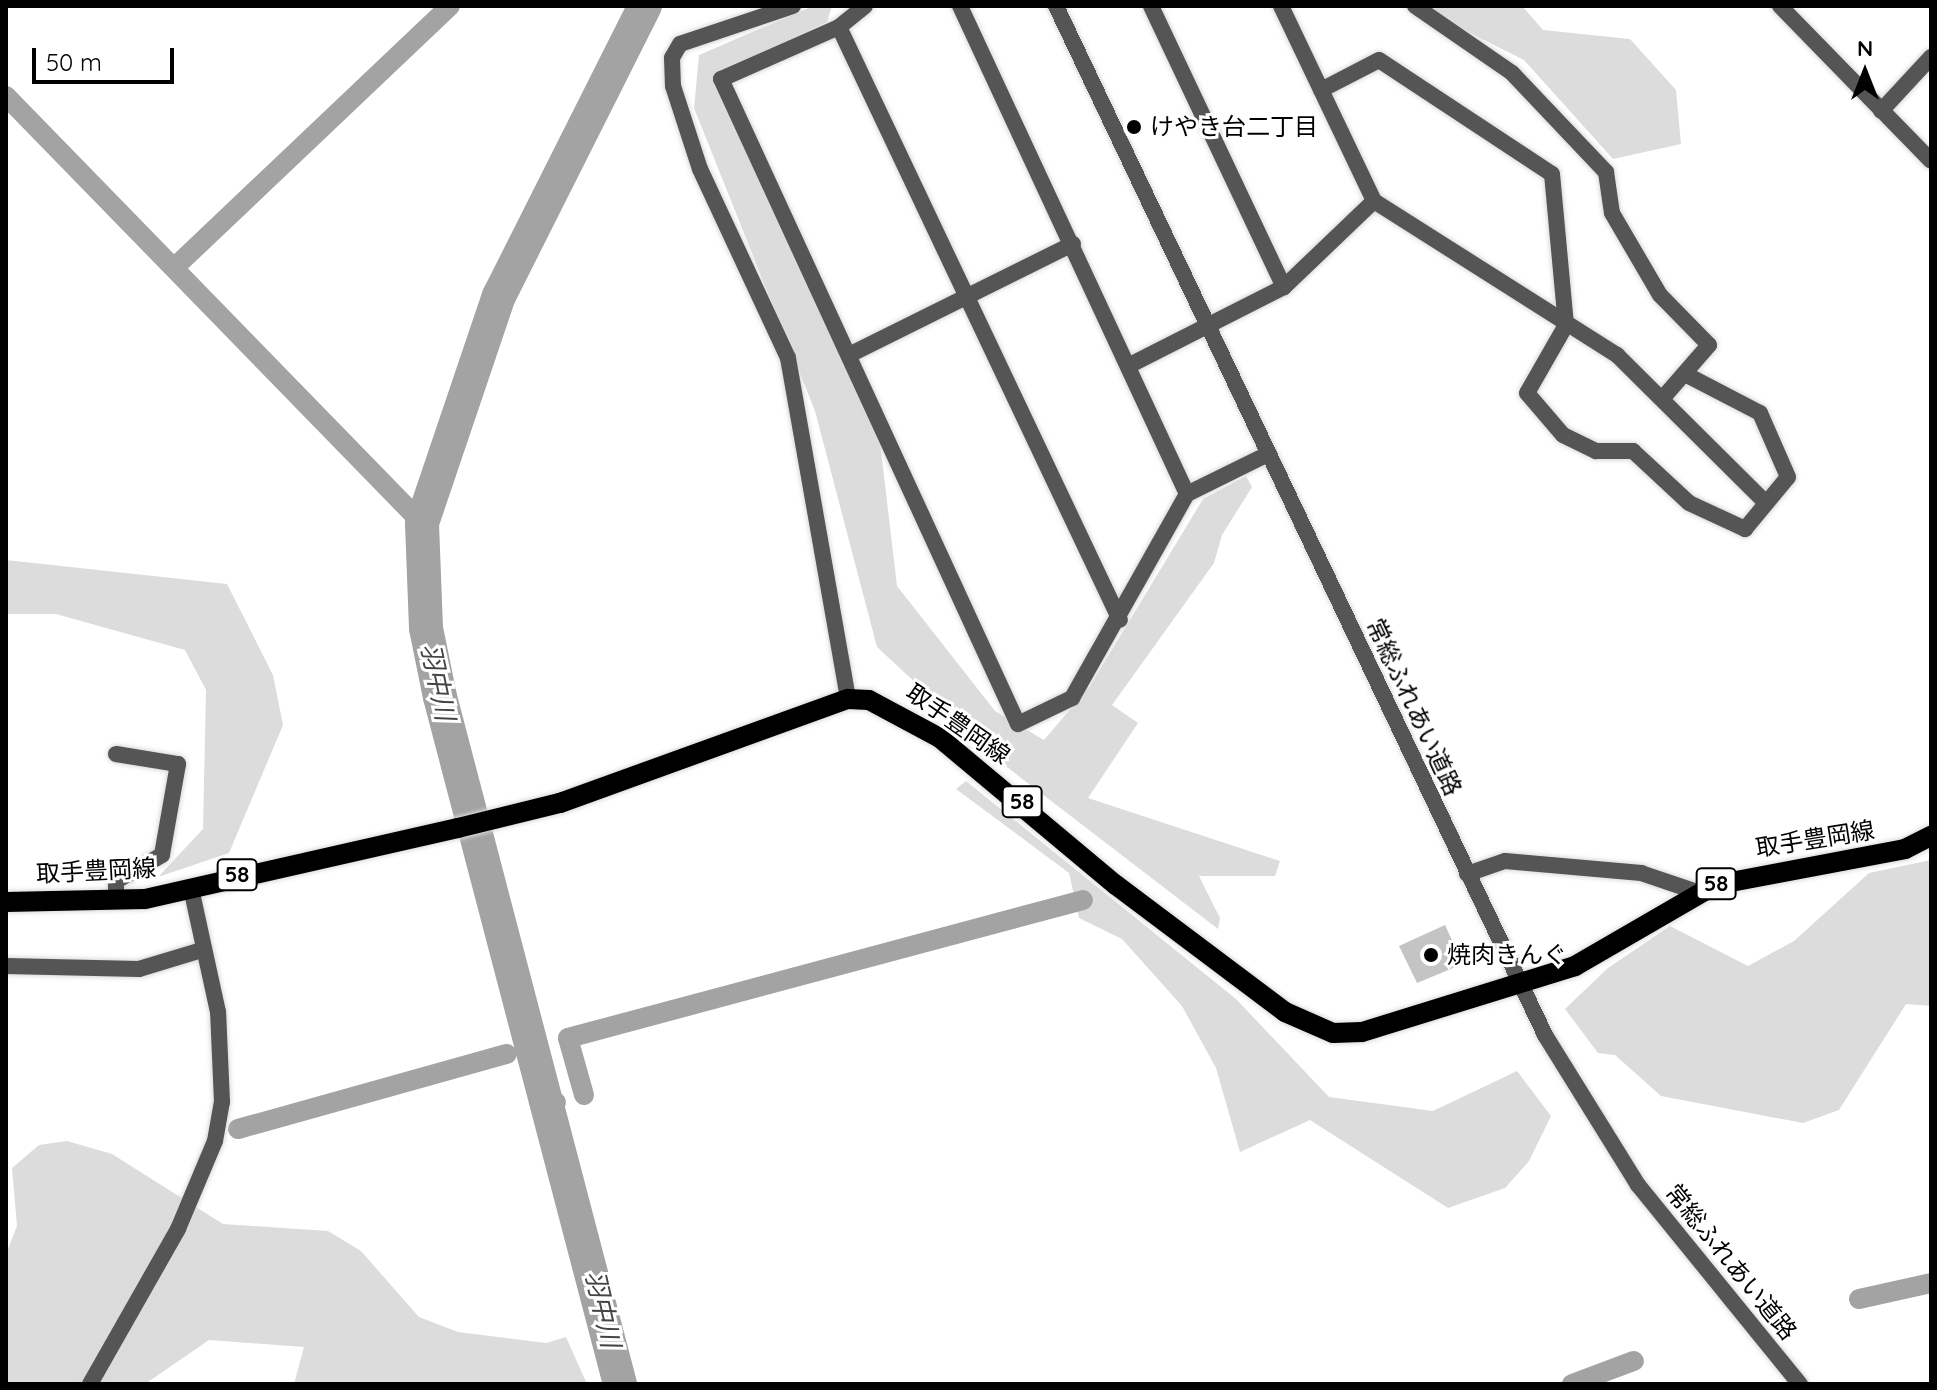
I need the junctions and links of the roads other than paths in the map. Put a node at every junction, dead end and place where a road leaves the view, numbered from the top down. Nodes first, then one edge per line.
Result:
1 (793, 6) edge
2 (865, 6) edge
3 (960, 6) edge
4 (1056, 6) edge
5 (1151, 6) edge
6 (1281, 6) edge
7 (1415, 6) edge
8 (1780, 6) edge
9 (839, 27) junction
10 (1931, 57) edge
11 (1321, 90) junction
12 (1881, 111) junction
13 (1931, 161) edge
14 (1374, 201) junction
15 (1073, 244) junction
16 (1284, 287) junction
17 (967, 297) junction
18 (1566, 325) junction
19 (1207, 327) junction
20 (849, 355) junction
21 (1128, 366) junction
22 (1689, 376) junction
23 (1663, 398) junction
24 (1268, 454) junction
25 (1187, 494) junction
26 (1766, 503) junction
27 (1120, 620) junction
28 (848, 699) junction
29 (116, 754) dead end
30 (1931, 836) edge
31 (1467, 874) junction
32 (191, 888) junction
33 (1700, 893) junction
34 (116, 900) junction
35 (6, 902) edge
36 (202, 950) junction
37 (6, 966) edge
38 (1520, 988) junction
39 (90, 1384) edge
40 (1800, 1384) edge

1 - 28 street
2 - 9 street
3 - 15 street
4 - 19 street, 常総ふれあい道路
5 - 16 street
6 - 11 street
7 - 22 street
8 - 12 street
9 - 17 street
9 - 20 street
10 - 12 street
11 - 14 street
11 - 18 street
12 - 13 street
14 - 16 street
14 - 18 street
15 - 17 street
15 - 21 street
16 - 19 street
17 - 20 street
17 - 27 street
18 - 23 street
18 - 26 street
19 - 21 street
19 - 24 street, 常総ふれあい道路
20 - 27 street
21 - 25 street
22 - 23 street
22 - 26 street
23 - 26 street
24 - 25 street
24 - 31 street, 常総ふれあい道路
25 - 27 street
28 - 32 main road, 取手豊岡線 / 58
28 - 38 main road, 取手豊岡線 / 58
29 - 34 street
30 - 33 main road, 取手豊岡線 / 58
31 - 33 street
31 - 38 street, 常総ふれあい道路
32 - 34 main road, 取手豊岡線 / 58
32 - 36 street
33 - 38 main road, 取手豊岡線 / 58
34 - 35 main road, 取手豊岡線 / 58
36 - 37 street
36 - 39 street
38 - 40 street, 常総ふれあい道路

